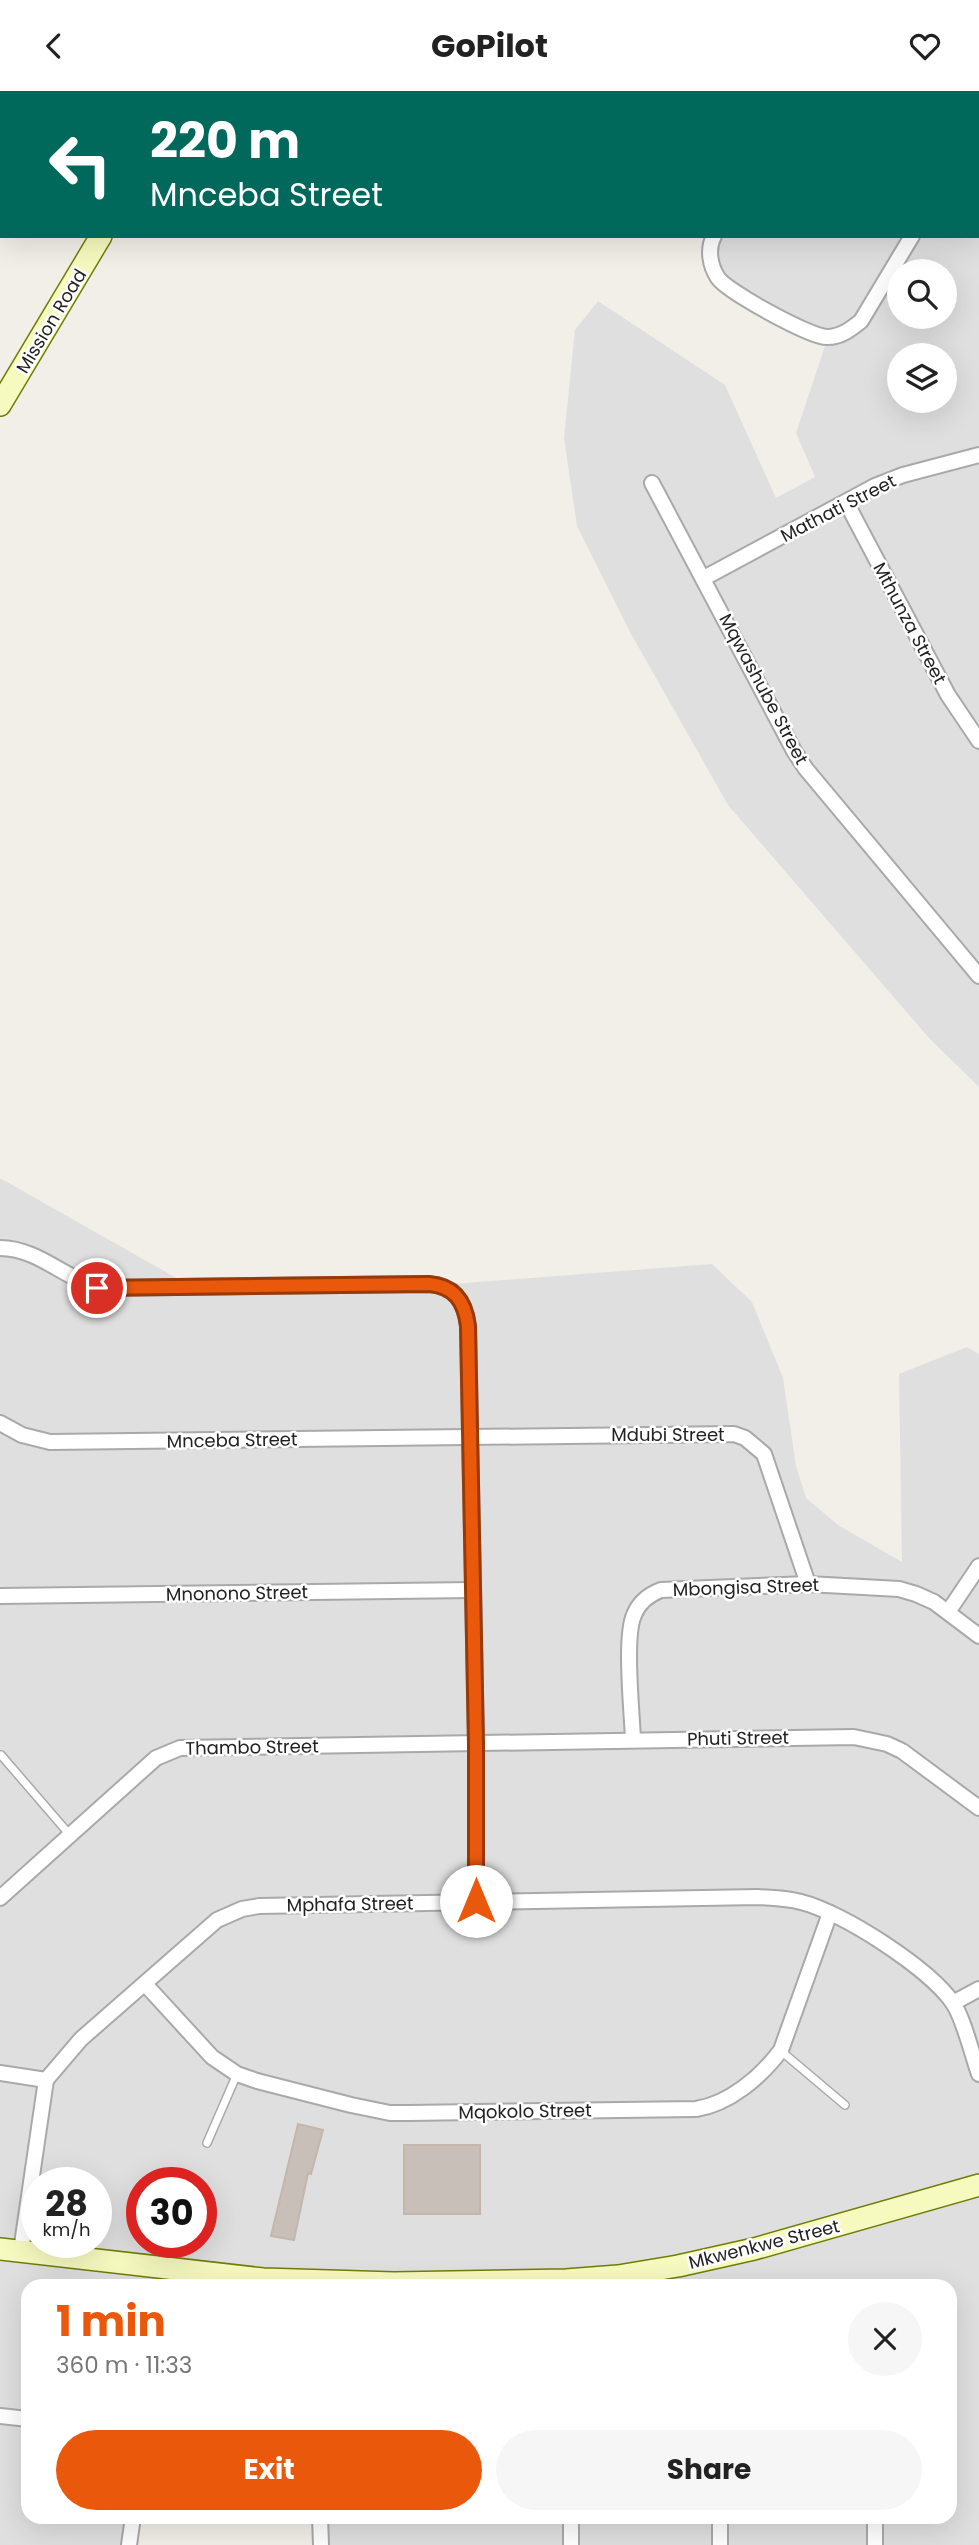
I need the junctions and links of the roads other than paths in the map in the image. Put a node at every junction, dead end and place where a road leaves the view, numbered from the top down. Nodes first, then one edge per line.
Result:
1 (100, 238) edge
2 (714, 238) edge
3 (911, 238) edge
4 (0, 405) edge
5 (979, 456) edge
6 (652, 483) dead end
7 (846, 502) junction
8 (704, 578) junction
9 (979, 741) edge
10 (979, 976) edge
11 (0, 1248) edge
12 (0, 1423) edge
13 (469, 1438) junction
14 (979, 1566) edge
15 (808, 1584) junction
16 (473, 1590) junction
17 (0, 1596) edge
18 (948, 1612) junction
19 (979, 1636) edge
20 (632, 1739) junction
21 (476, 1744) junction
22 (1, 1755) edge
23 (979, 1808) edge
24 (70, 1835) junction
25 (0, 1898) edge
26 (476, 1901) junction
27 (830, 1913) junction
28 (145, 1984) junction
29 (979, 1989) edge
30 (953, 2003) junction
31 (781, 2050) junction
32 (0, 2073) edge
33 (237, 2074) junction
34 (979, 2074) edge
35 (46, 2080) junction
36 (845, 2105) dead end
37 (207, 2143) dead end
38 (979, 2185) edge
39 (10, 2250) edge
40 (281, 2279) edge
41 (596, 2279) edge
42 (0, 2416) edge
43 (21, 2418) edge
44 (132, 2524) edge
45 (320, 2524) edge
46 (571, 2524) edge
47 (720, 2524) edge
48 (875, 2524) edge
49 (129, 2545) edge
50 (321, 2545) edge
51 (571, 2545) edge
52 (720, 2545) edge
53 (875, 2545) edge

1 - 4 street, Mission Road
2 - 3 street
5 - 7 street, Mathati Street
6 - 8 street, Mqwashube Street
7 - 8 street, Mathati Street
7 - 9 street, Mthunza Street
8 - 10 street, Mqwashube Street
11 - 13 street
12 - 13 street, Mnceba Street
13 - 15 street, Mdubi Street
13 - 16 street
14 - 18 street
15 - 18 street, Mbongisa Street
15 - 20 street, Mbongisa Street
16 - 17 street, Mnonono Street
16 - 21 street
18 - 19 street, Mbongisa Street
20 - 21 street, Phuti Street
20 - 23 street, Phuti Street
21 - 24 street, Thambo Street
21 - 26 street
22 - 24 lane
24 - 25 street, Thambo Street
26 - 27 street, Mphafa Street
26 - 28 street, Mphafa Street
27 - 30 street, Mphafa Street
27 - 31 street, Mqokolo Street
28 - 33 street, Mqokolo Street
28 - 35 street, Mphafa Street
29 - 30 street
30 - 34 street, Mphafa Street
31 - 33 street, Mqokolo Street
31 - 36 lane
32 - 35 street
33 - 37 lane
35 - 39 street
38 - 41 street, Mkwenkwe Street
39 - 40 street, Mkwenkwe Street
42 - 43 street
44 - 49 street
45 - 50 street
46 - 51 street
47 - 52 street
48 - 53 street

